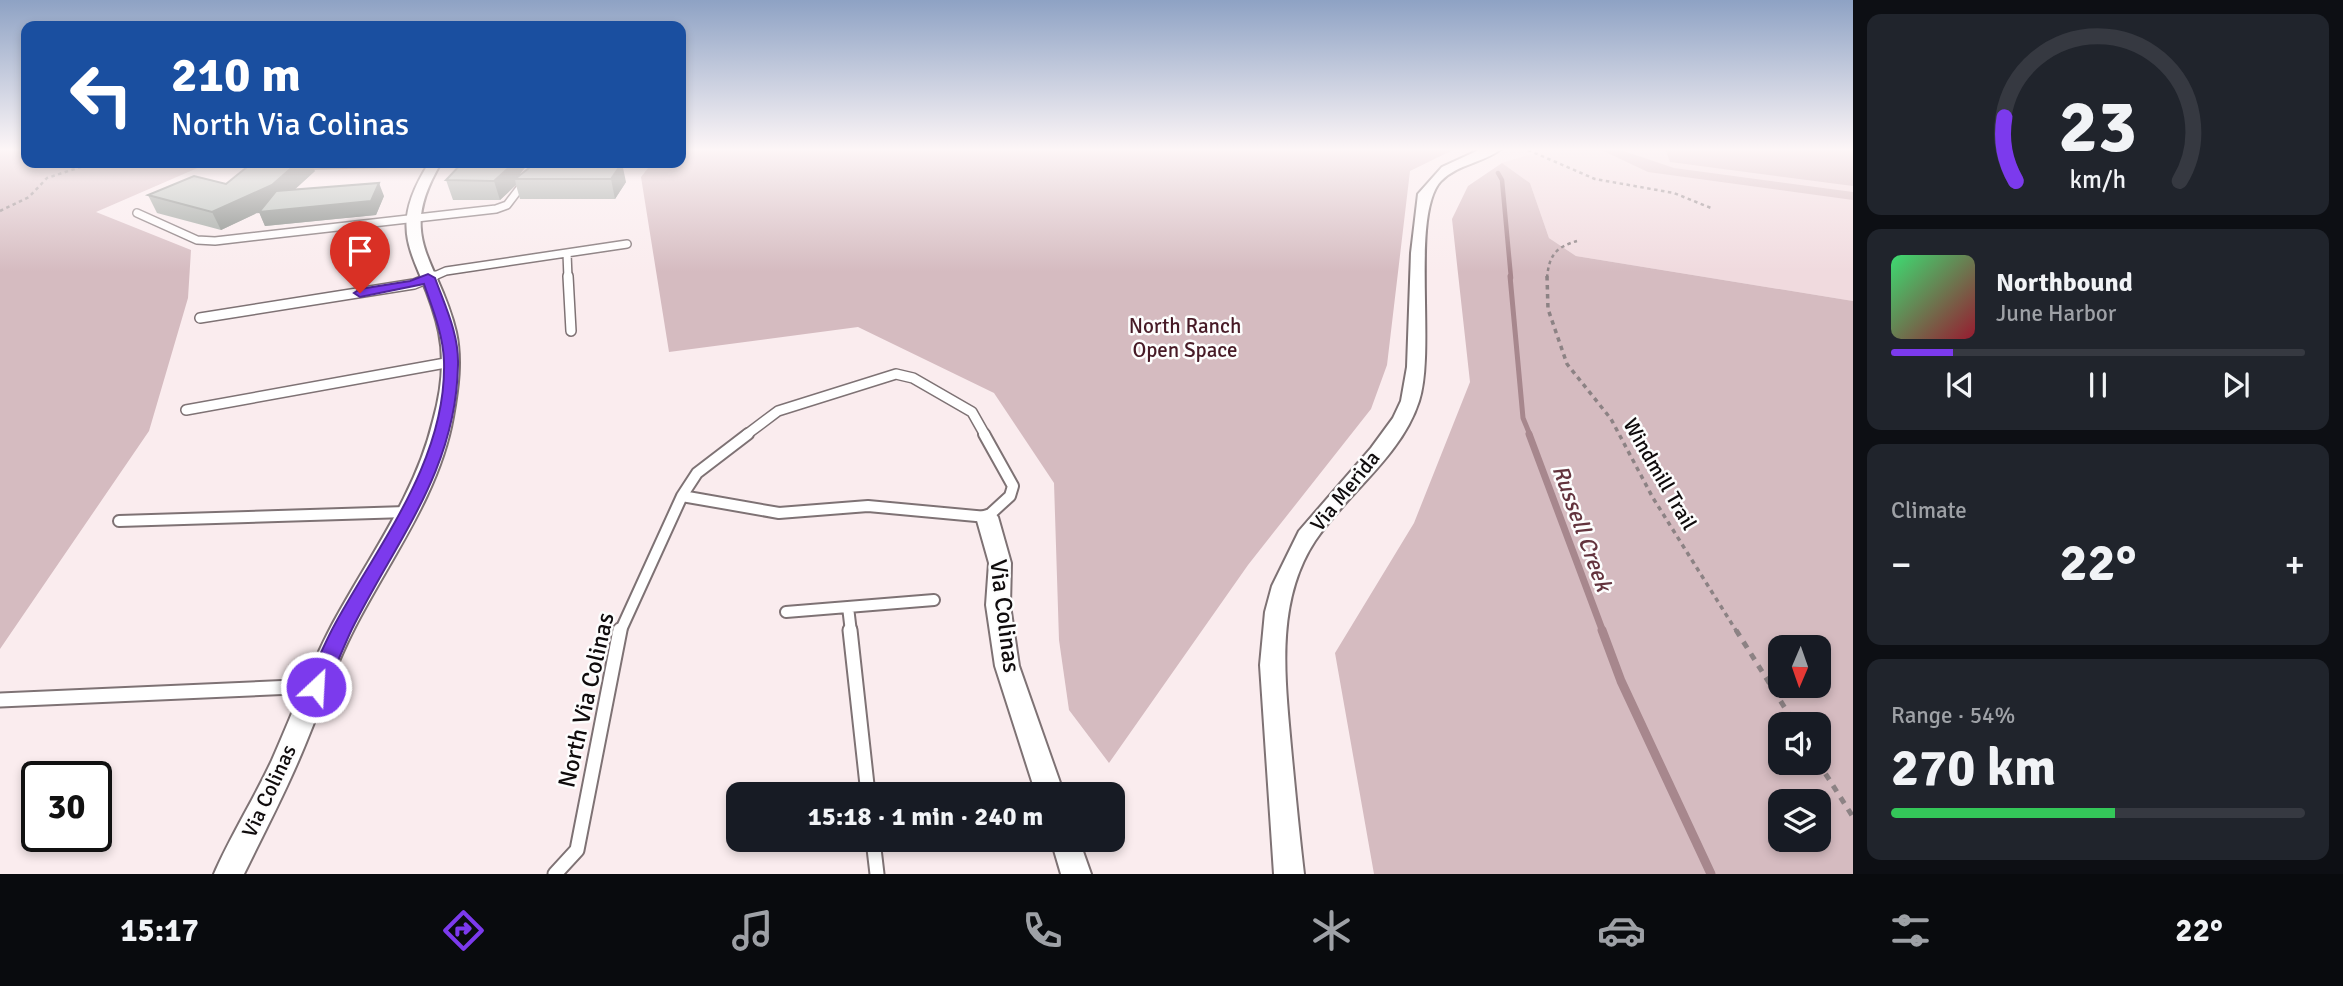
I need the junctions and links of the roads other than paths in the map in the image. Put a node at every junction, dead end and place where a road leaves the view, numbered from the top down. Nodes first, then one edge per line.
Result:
1 (419, 190) edge
2 (517, 190) edge
3 (1427, 190) edge
4 (137, 214) dead end
5 (413, 216) junction
6 (627, 244) dead end
7 (568, 253) junction
8 (428, 278) junction
9 (200, 318) dead end
10 (571, 331) dead end
11 (451, 362) junction
12 (186, 410) dead end
13 (682, 496) junction
14 (410, 512) junction
15 (987, 517) junction
16 (119, 521) dead end
17 (934, 600) dead end
18 (848, 607) junction
19 (786, 612) dead end
20 (316, 687) junction
21 (0, 700) edge
22 (867, 782) edge
23 (1046, 782) edge
24 (874, 852) edge
25 (1069, 852) edge
26 (229, 874) edge
27 (555, 874) edge
28 (877, 874) edge
29 (1076, 874) edge
30 (1289, 874) edge

1 - 5 street, Via Colinas
2 - 5 lane
3 - 30 street, Via Merida
4 - 5 lane
5 - 8 street, Via Colinas
6 - 7 lane
7 - 8 lane
7 - 10 lane
8 - 9 lane
8 - 11 street, Via Colinas
11 - 12 lane
11 - 14 street, Via Colinas
13 - 15 lane
13 - 15 lane, North Via Colinas
13 - 27 lane, North Via Colinas
14 - 16 lane
14 - 20 street, Via Colinas
15 - 23 street, Via Colinas
17 - 18 lane
18 - 19 lane
18 - 22 lane
20 - 21 lane
20 - 26 street, Via Colinas
24 - 28 lane
25 - 29 street

